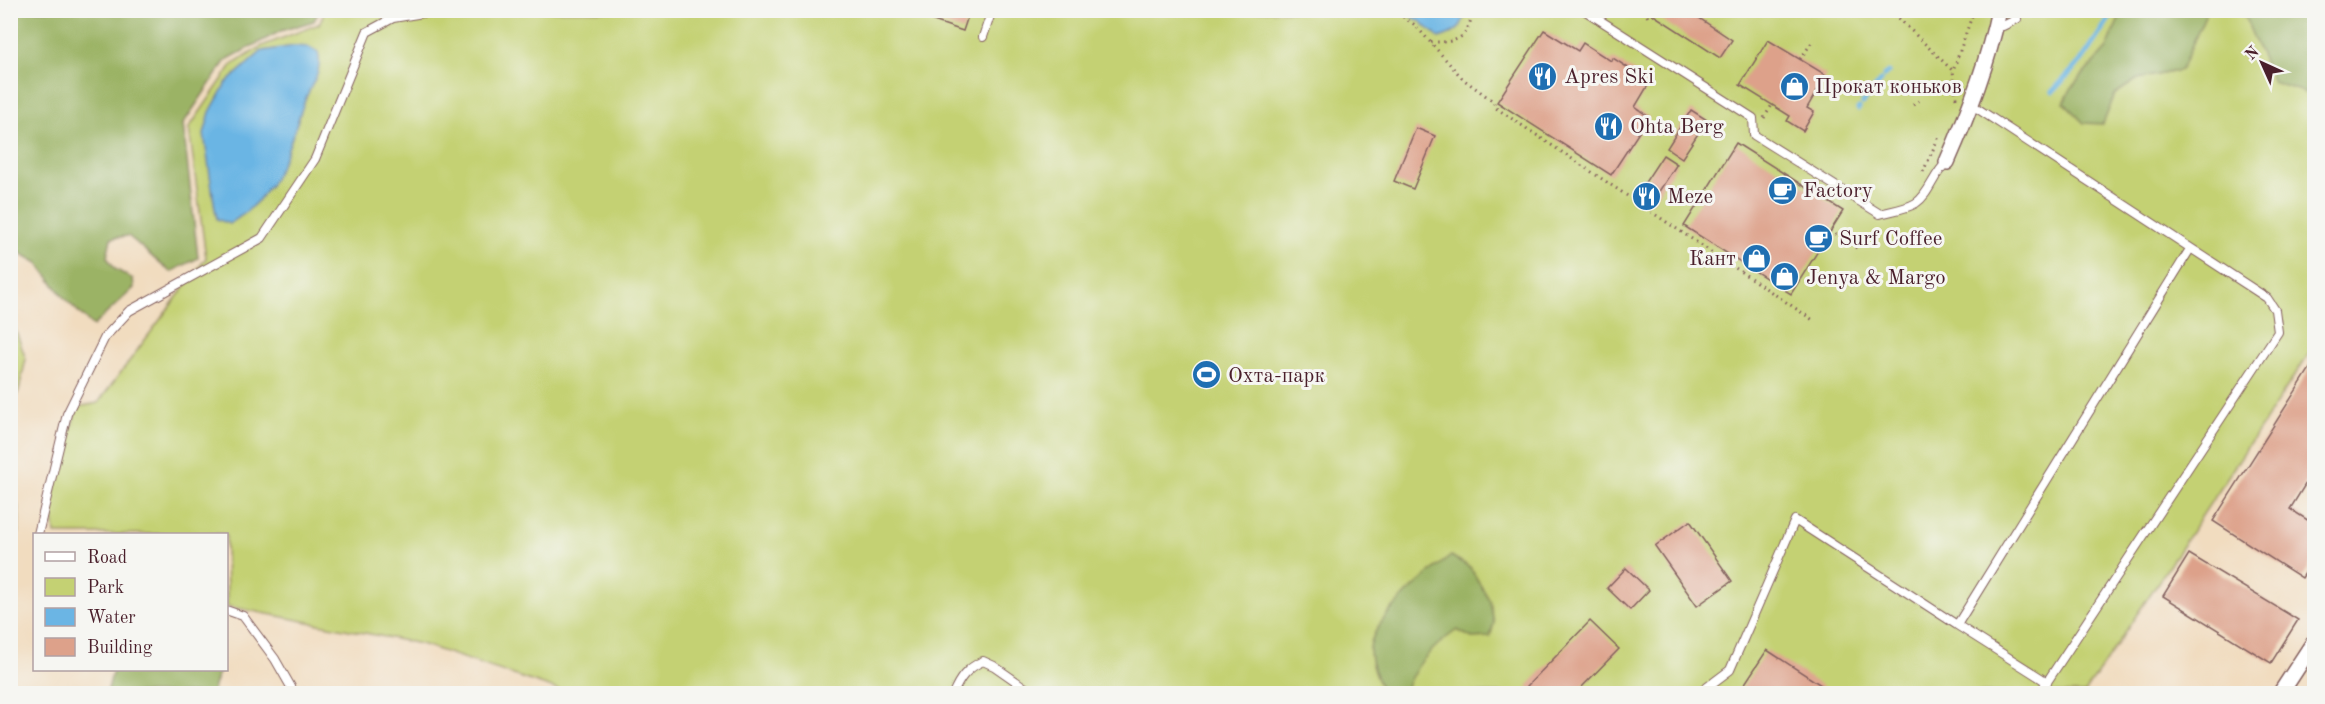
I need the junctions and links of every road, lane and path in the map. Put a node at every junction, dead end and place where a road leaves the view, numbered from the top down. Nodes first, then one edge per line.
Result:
1 (441, 10) edge
2 (992, 10) edge
3 (1393, 10) edge
4 (1473, 10) edge
5 (1584, 10) edge
6 (1645, 10) edge
7 (1890, 10) edge
8 (1974, 10) edge
9 (1999, 10) edge
10 (1648, 18) dead end
11 (2017, 19) dead end
12 (1995, 27) junction
13 (983, 37) dead end
14 (1813, 41) dead end
15 (1431, 42) junction
16 (1800, 59) dead end
17 (1953, 71) junction
18 (1956, 99) dead end
19 (1920, 100) dead end
20 (1913, 105) dead end
21 (1972, 105) junction
22 (1942, 129) dead end
23 (1947, 162) joint
24 (1919, 180) dead end
25 (1830, 231) dead end
26 (1858, 249) dead end
27 (2190, 249) junction
28 (1813, 320) dead end
29 (38, 533) edge
30 (228, 610) edge
31 (1957, 625) junction
32 (2314, 642) edge
33 (2047, 681) junction
34 (296, 693) edge
35 (953, 693) edge
36 (1034, 693) edge
37 (1698, 693) edge
38 (2039, 693) edge
39 (2280, 693) edge

1 - 29 lane
2 - 13 lane
3 - 15 path
4 - 15 path
5 - 23 lane
6 - 10 path
7 - 17 path
8 - 17 path
9 - 12 street
11 - 12 lane
12 - 21 street
14 - 16 path
15 - 28 path
17 - 18 path
19 - 20 path
21 - 23 street
21 - 27 lane
22 - 24 path
25 - 26 path
27 - 31 lane
27 - 33 lane
30 - 34 lane
31 - 33 lane
31 - 37 lane
32 - 39 street
33 - 38 lane
35 - 36 lane

